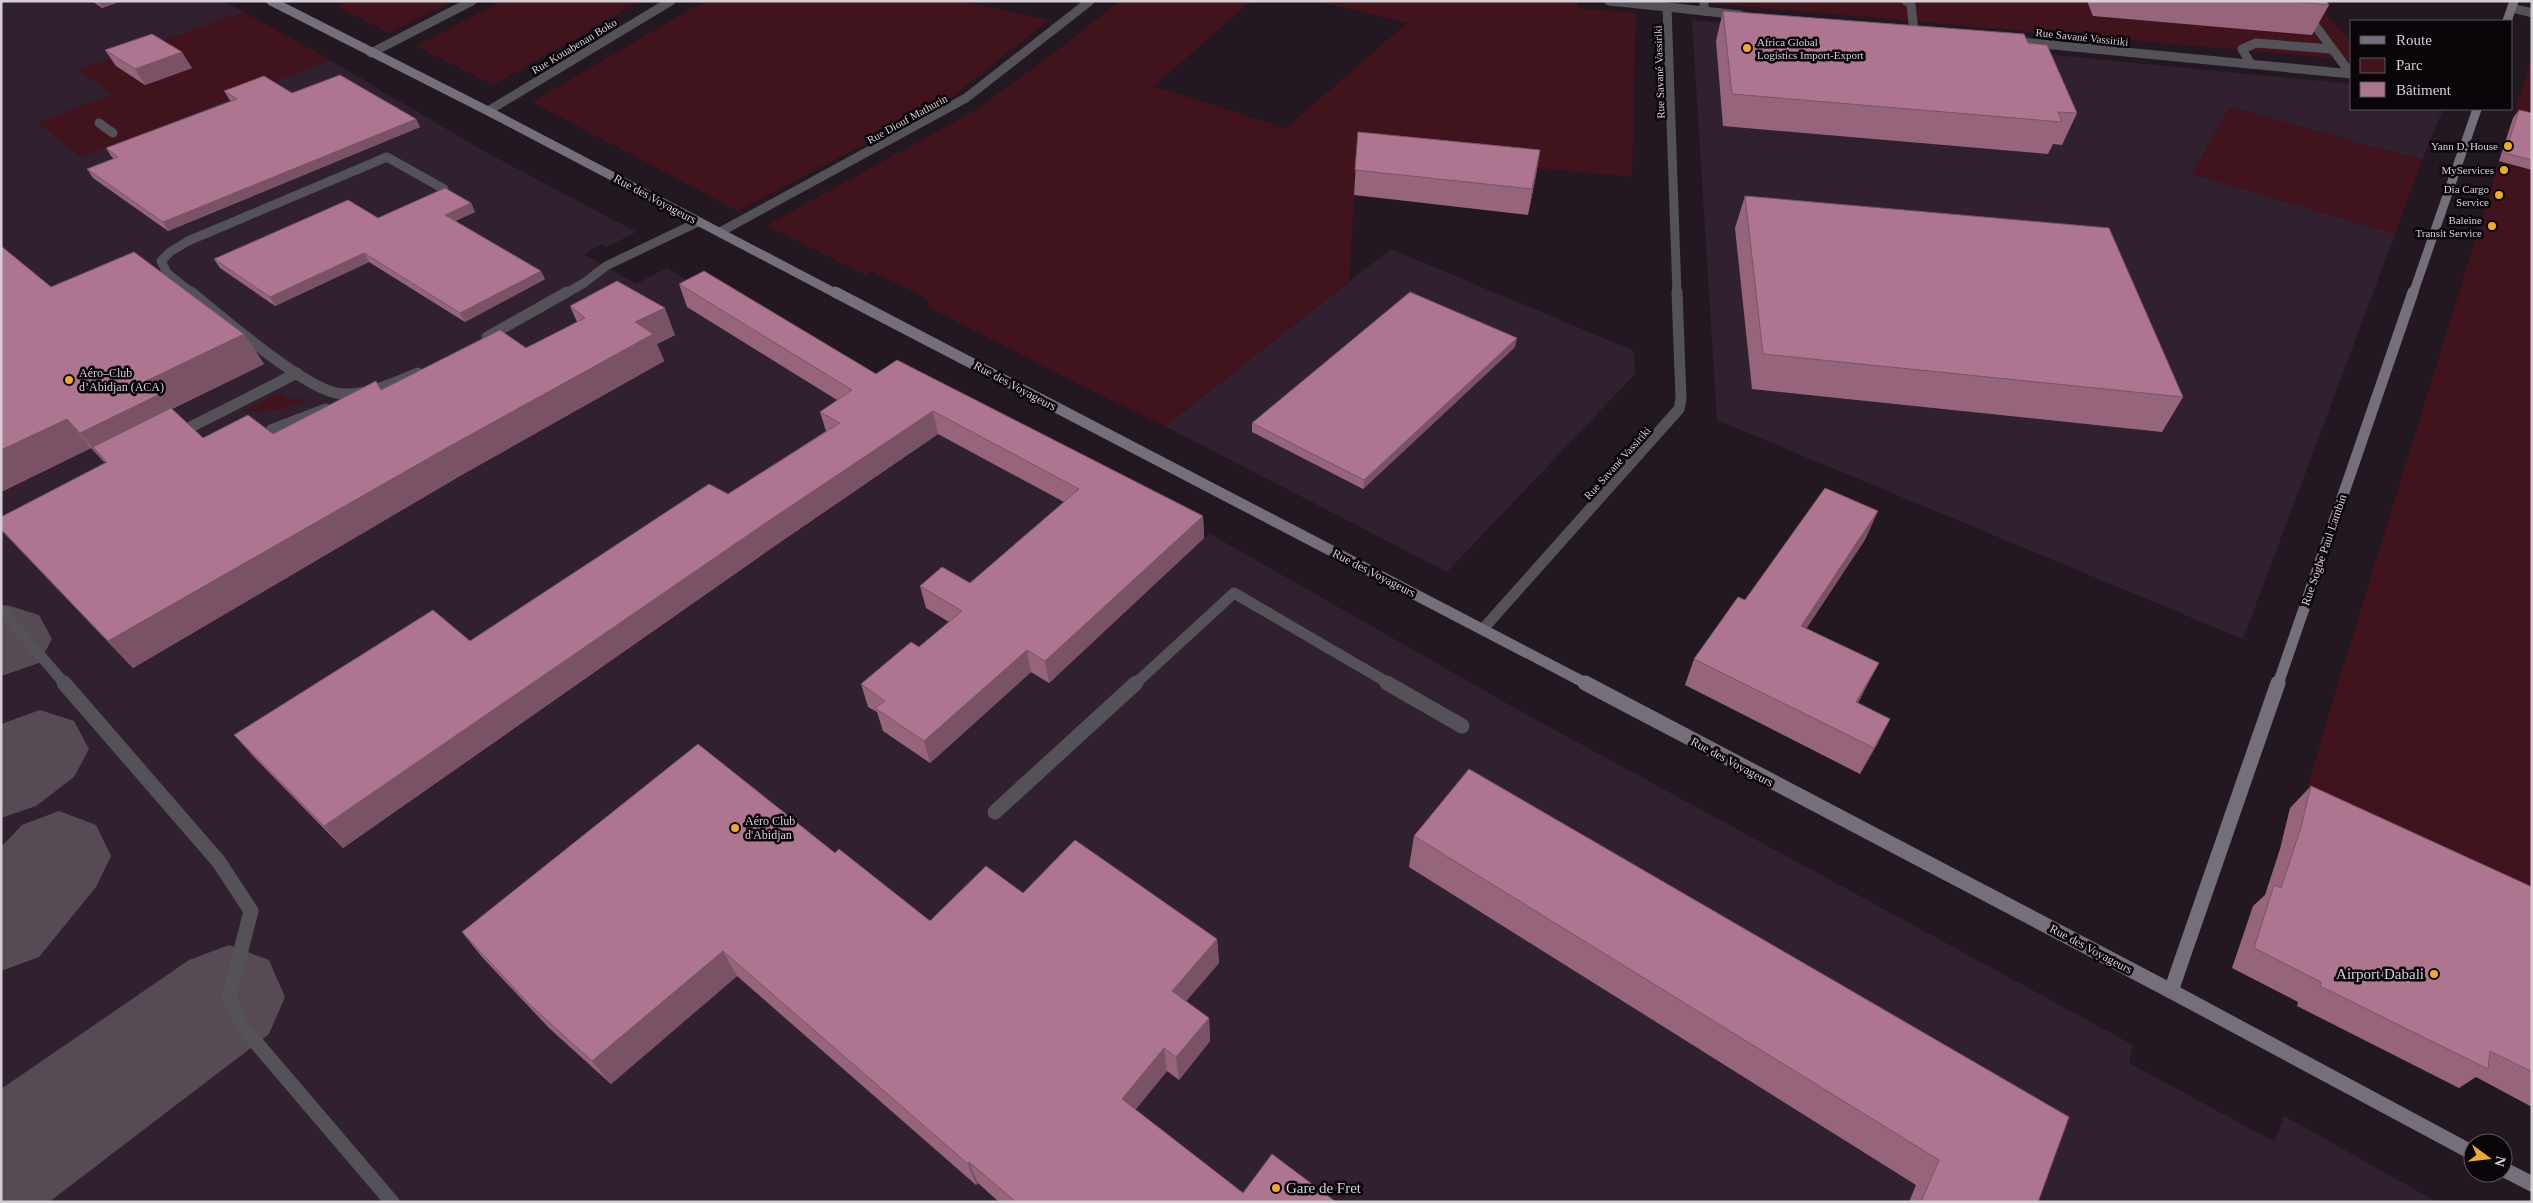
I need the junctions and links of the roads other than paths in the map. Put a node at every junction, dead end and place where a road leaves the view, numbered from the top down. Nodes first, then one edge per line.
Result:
1 (271, 1) edge
2 (472, 1) edge
3 (671, 1) edge
4 (1090, 1) edge
5 (1609, 1) edge
6 (1906, 1) edge
7 (2297, 1) edge
8 (2513, 5) edge
9 (1704, 6) edge
10 (1667, 8) junction
11 (2532, 13) edge
12 (1752, 16) edge
13 (2507, 20) edge
14 (1914, 32) edge
15 (2003, 40) edge
16 (2331, 49) junction
17 (371, 53) junction
18 (2251, 64) junction
19 (2350, 73) edge
20 (2350, 74) edge
21 (2476, 110) edge
22 (488, 111) junction
23 (100, 123) dead end
24 (113, 133) dead end
25 (444, 189) edge
26 (698, 222) junction
27 (720, 232) junction
28 (480, 341) edge
29 (430, 368) edge
30 (297, 373) junction
31 (375, 389) junction
32 (271, 430) edge
33 (167, 439) edge
34 (1, 610) edge
35 (1483, 629) junction
36 (1462, 726) dead end
37 (995, 812) dead end
38 (2171, 990) junction
39 (2463, 1148) edge
40 (2513, 1174) edge
41 (2532, 1184) edge
42 (392, 1202) edge

1 - 17 street, Rue des Voyageurs
2 - 17 street
3 - 22 street, Rue Kouabenan Boko
4 - 27 street, Rue Diouf Mathurin
5 - 10 street
6 - 14 street
7 - 16 street
8 - 11 street
8 - 13 street
9 - 10 street, Rue Savané Vassiriki
9 - 12 street, Rue Savané Vassiriki
10 - 35 street, Rue Savané Vassiriki
15 - 18 street, Rue Savané Vassiriki
16 - 18 street
16 - 19 street
17 - 22 street, Rue des Voyageurs
18 - 20 street, Rue Savané Vassiriki
21 - 38 street, Rue Sogbe Paul Lambin
22 - 26 street, Rue des Voyageurs
23 - 24 street
25 - 30 street
26 - 27 street, Rue des Voyageurs
26 - 28 street
27 - 35 street, Rue des Voyageurs
29 - 31 street
30 - 31 street
30 - 33 street
31 - 32 street
34 - 42 street
35 - 38 street, Rue des Voyageurs
36 - 37 street
38 - 39 street, Rue des Voyageurs
40 - 41 street

